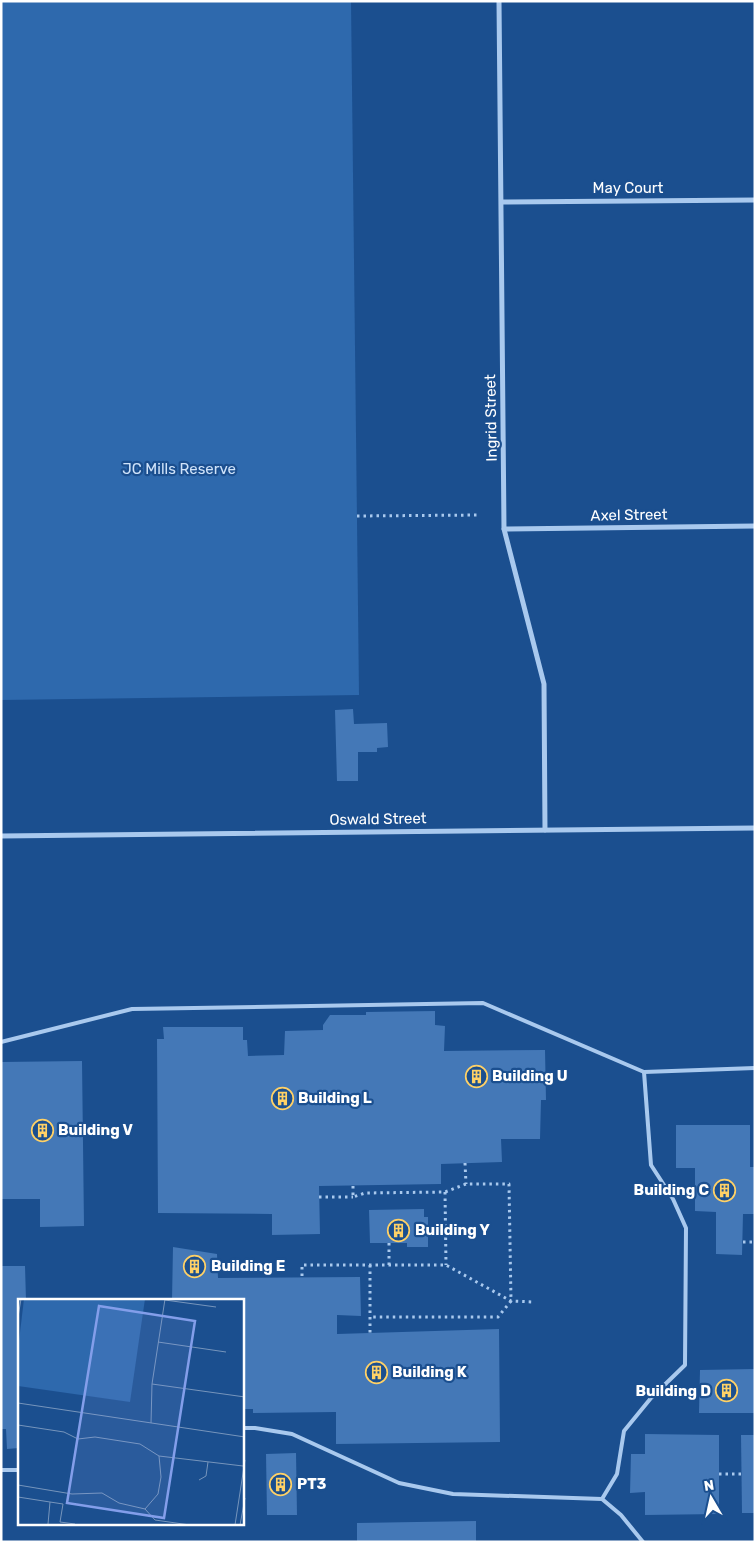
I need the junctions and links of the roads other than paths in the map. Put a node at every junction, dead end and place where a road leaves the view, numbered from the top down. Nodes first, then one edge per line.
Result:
1 (499, 1) edge
2 (755, 200) edge
3 (502, 202) junction
4 (755, 526) edge
5 (504, 529) junction
6 (755, 828) edge
7 (545, 830) junction
8 (1, 836) edge
9 (1, 1042) edge
10 (755, 1068) edge
11 (644, 1072) junction
12 (244, 1428) edge
13 (1, 1470) edge
14 (18, 1470) edge
15 (602, 1499) junction
16 (643, 1542) edge

1 - 3 street, Ingrid Street
2 - 3 street, May Court
3 - 5 street, Ingrid Street
4 - 5 street, Axel Street
5 - 7 street, Ingrid Street
6 - 7 street, Oswald Street
7 - 8 street, Oswald Street
9 - 11 lane
10 - 11 lane
11 - 15 lane
12 - 15 lane
13 - 14 lane
15 - 16 lane

